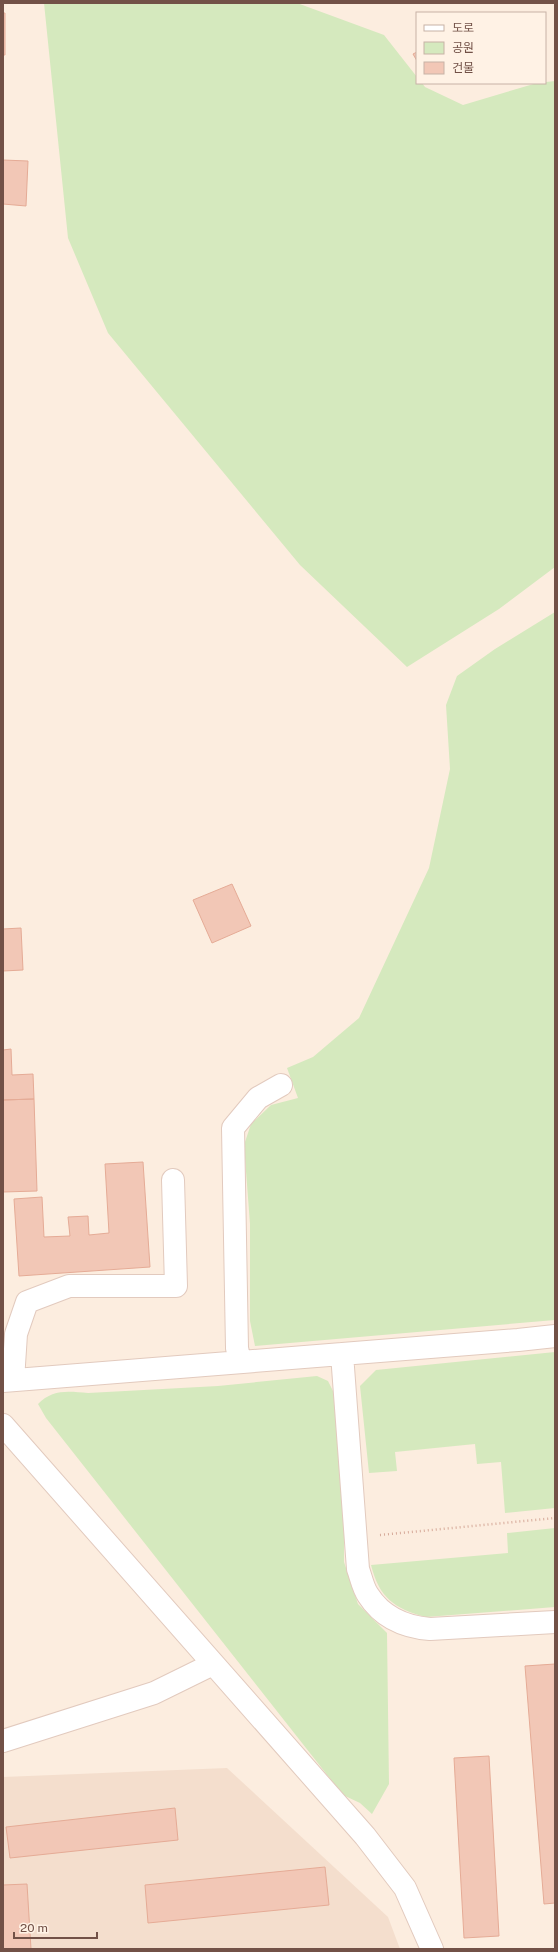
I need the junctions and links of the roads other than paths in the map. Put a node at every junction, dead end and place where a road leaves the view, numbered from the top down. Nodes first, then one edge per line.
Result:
1 (281, 1085) dead end
2 (173, 1180) dead end
3 (555, 1336) edge
4 (342, 1354) junction
5 (240, 1362) junction
6 (8, 1380) edge
7 (3, 1425) edge
8 (555, 1622) edge
9 (213, 1664) junction
10 (3, 1741) edge
11 (432, 1949) edge

1 - 5 street
2 - 6 street
3 - 4 street
4 - 5 street
4 - 8 street
5 - 6 street
7 - 9 street
9 - 10 street
9 - 11 street

